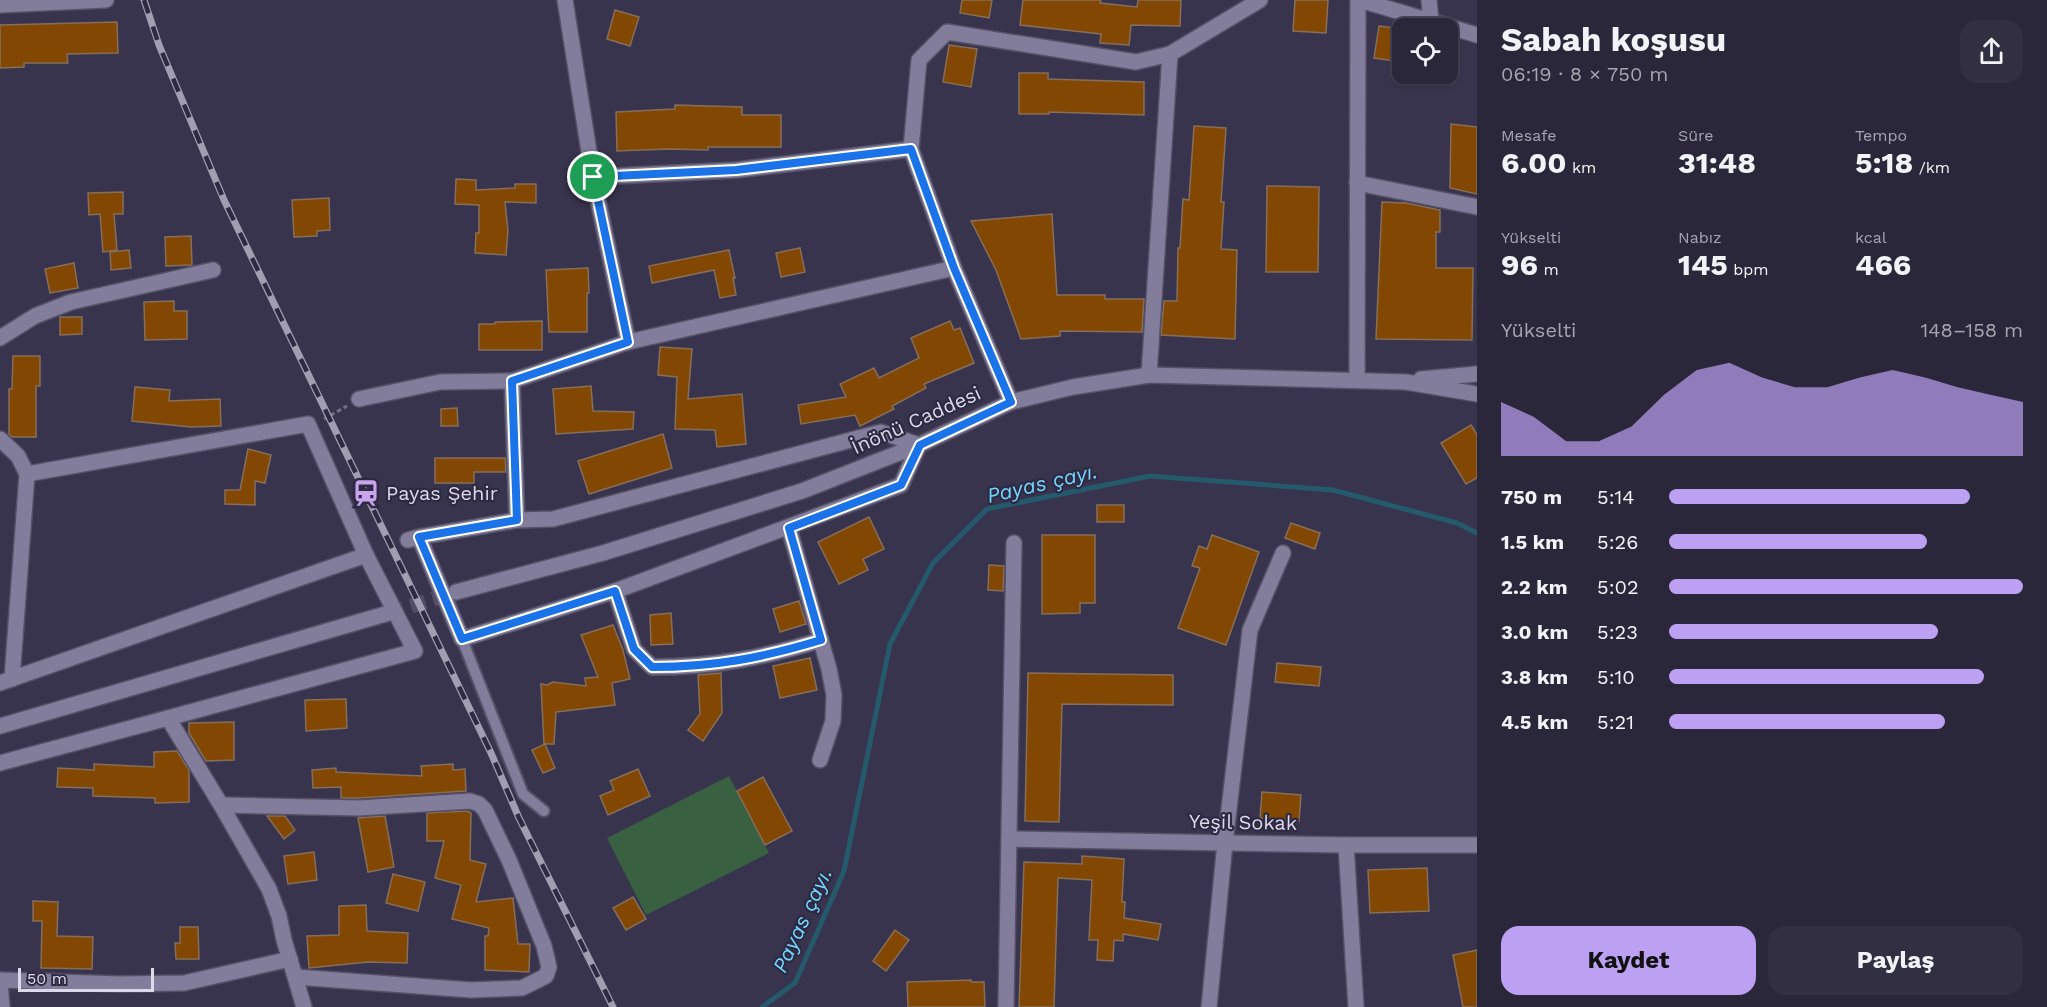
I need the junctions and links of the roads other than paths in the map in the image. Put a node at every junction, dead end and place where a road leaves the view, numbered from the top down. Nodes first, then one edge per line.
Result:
1 (106, 0) edge
2 (565, 0) edge
3 (1260, 0) edge
4 (1359, 0) edge
5 (1429, 0) edge
6 (0, 5) edge
7 (1418, 18) edge
8 (1431, 18) edge
9 (1458, 30) edge
10 (1477, 35) edge
11 (1170, 54) junction
12 (911, 149) junction
13 (593, 177) junction
14 (1357, 183) junction
15 (1477, 207) edge
16 (954, 268) junction
17 (213, 270) dead end
18 (0, 338) edge
19 (628, 342) junction
20 (1477, 374) edge
21 (1149, 375) junction
22 (1357, 379) junction
23 (512, 381) junction
24 (1406, 381) junction
25 (1477, 394) edge
26 (359, 399) road end
27 (1011, 402) junction
28 (0, 439) edge
29 (920, 445) junction
30 (27, 474) junction
31 (517, 520) junction
32 (789, 528) junction
33 (1014, 543) dead end
34 (1283, 553) dead end
35 (366, 555) junction
36 (615, 591) junction
37 (456, 592) tunnel mouth
38 (389, 613) tunnel mouth
39 (462, 639) junction
40 (821, 640) junction
41 (6, 681) edge
42 (168, 718) junction
43 (0, 726) edge
44 (820, 760) dead end
45 (0, 763) edge
46 (221, 805) junction
47 (544, 811) dead end
48 (1009, 839) junction
49 (1225, 843) junction
50 (1346, 845) junction
51 (1477, 845) edge
52 (290, 959) junction
53 (296, 977) junction
54 (0, 981) edge
55 (2, 1007) edge
56 (304, 1007) edge
57 (1006, 1007) edge
58 (1209, 1007) edge
59 (1356, 1007) edge

1 - 6 street
2 - 13 street
3 - 11 street
4 - 7 street
4 - 14 street
5 - 8 street
9 - 10 street
11 - 12 street
11 - 21 street
12 - 13 street
12 - 16 street
13 - 19 street
14 - 15 street
14 - 22 street
16 - 19 street
16 - 27 street
17 - 18 street
19 - 23 street
20 - 24 street
21 - 22 street, İnönü Caddesi
21 - 27 street, İnönü Caddesi
22 - 24 street, İnönü Caddesi
23 - 26 street
23 - 31 street
24 - 25 street
27 - 29 street, İnönü Caddesi
28 - 30 street
29 - 31 street
29 - 32 street
29 - 37 street, İnönü Caddesi
30 - 35 street
30 - 41 street
31 - 39 street
32 - 36 street
32 - 40 street
33 - 48 street
34 - 49 street
35 - 41 street
35 - 42 street
36 - 39 street
36 - 40 street
38 - 43 street
39 - 47 lane
40 - 44 street
42 - 45 street
42 - 46 street
46 - 52 street
46 - 53 street
48 - 49 street, Yeşil Sokak
48 - 57 street
49 - 50 street, Yeşil Sokak
49 - 58 street
50 - 51 street, Yeşil Sokak
50 - 59 street
52 - 53 street
52 - 54 street
53 - 56 street
54 - 55 street

